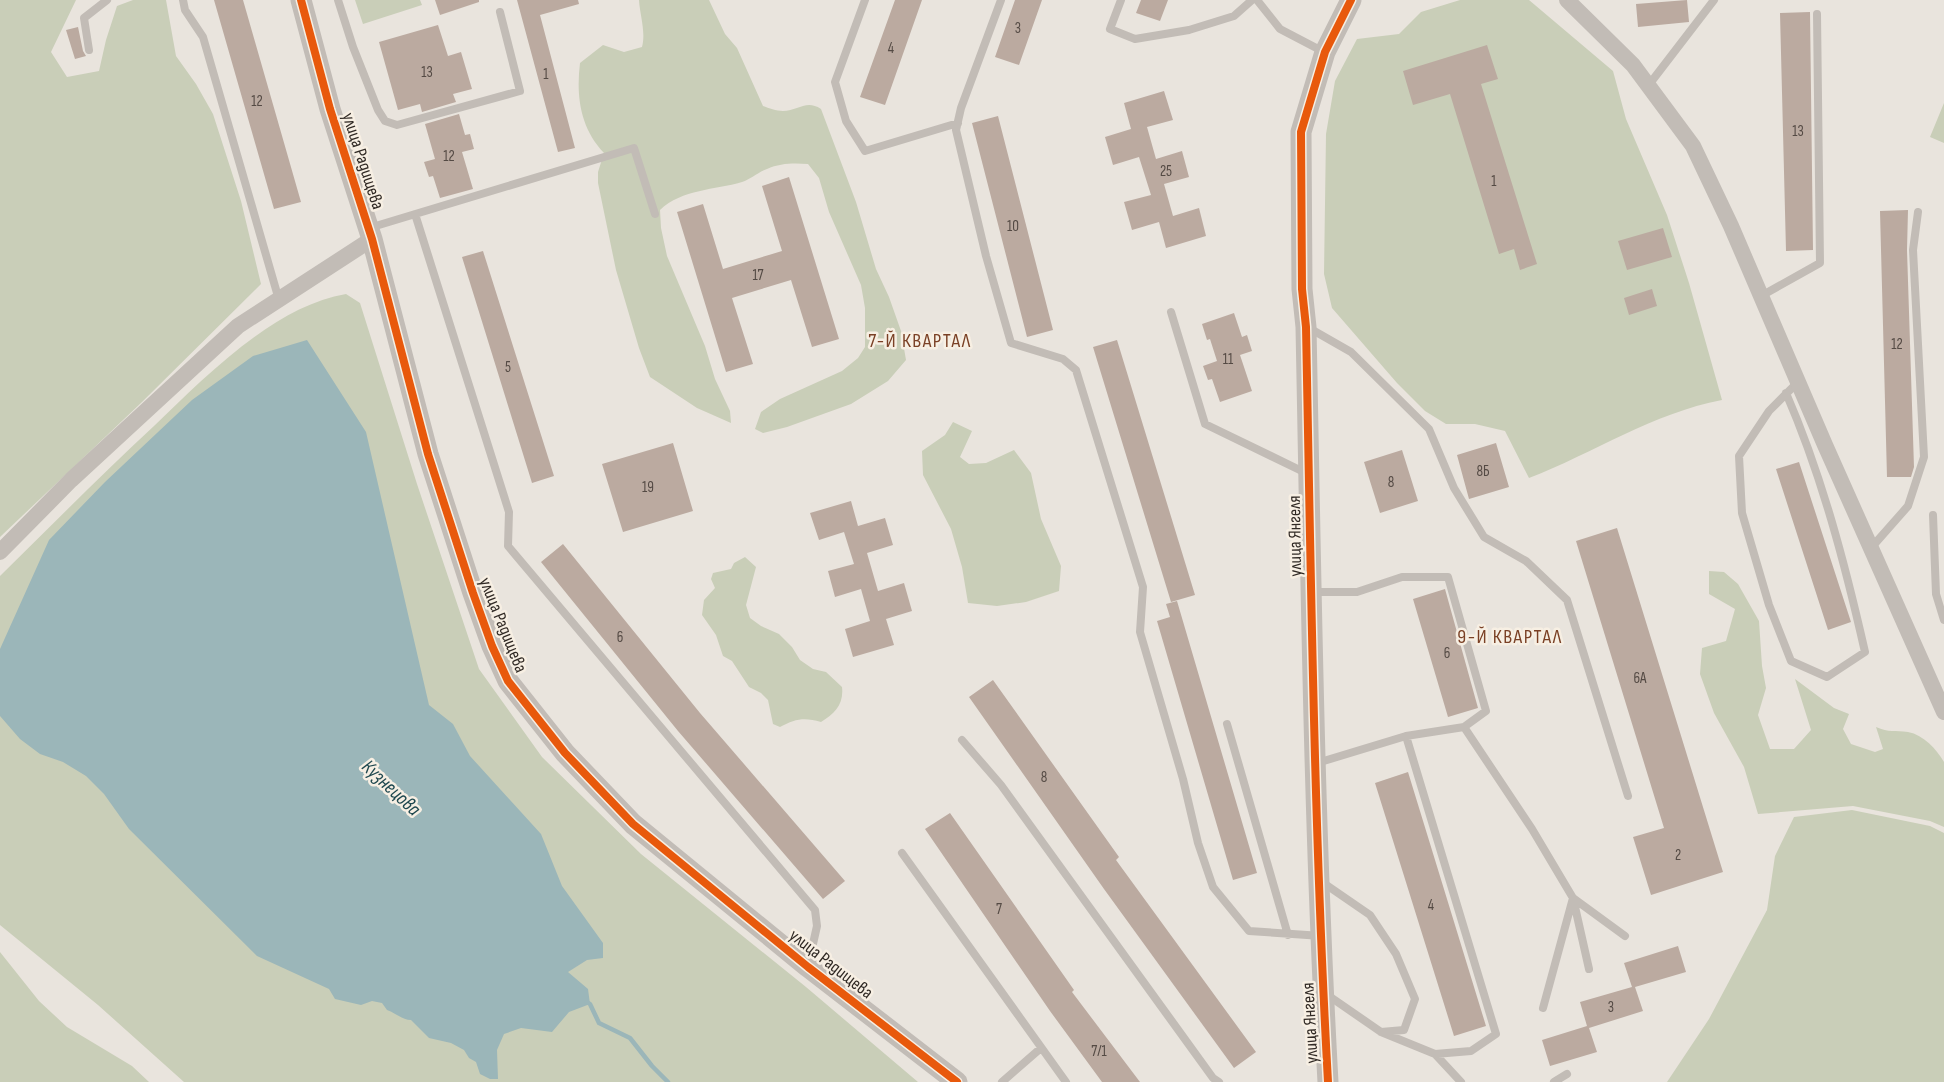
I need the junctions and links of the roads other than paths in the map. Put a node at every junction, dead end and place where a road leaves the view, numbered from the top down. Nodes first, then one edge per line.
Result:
1 (107, 0) edge
2 (183, 0) edge
3 (301, 0) edge
4 (338, 0) edge
5 (865, 0) edge
6 (1001, 0) edge
7 (1121, 0) edge
8 (1252, 0) edge
9 (1257, 0) edge
10 (1351, 0) edge
11 (1567, 0) edge
12 (1714, 0) edge
13 (500, 12) dead end
14 (1817, 14) dead end
15 (89, 50) dead end
16 (1325, 52) junction
17 (1648, 86) junction
18 (957, 123) junction
19 (1917, 212) dead end
20 (415, 214) junction
21 (655, 214) dead end
22 (371, 234) junction
23 (1761, 296) junction
24 (279, 300) junction
25 (1171, 312) dead end
26 (1306, 327) junction
27 (1792, 387) junction
28 (1309, 474) junction
29 (1933, 516) dead end
30 (1871, 548) junction
31 (0, 552) edge
32 (1311, 592) junction
33 (1944, 620) edge
34 (1944, 712) edge
35 (1227, 724) dead end
36 (1464, 727) junction
37 (1406, 736) junction
38 (962, 740) dead end
39 (1317, 764) junction
40 (1628, 796) dead end
41 (902, 853) dead end
42 (1320, 881) junction
43 (1573, 898) junction
44 (1288, 935) junction
45 (1322, 936) junction
46 (1625, 936) dead end
47 (808, 967) junction
48 (1589, 969) dead end
49 (1323, 992) junction
50 (1544, 1008) dead end
51 (1381, 1032) junction
52 (1041, 1048) junction
53 (1435, 1054) junction
54 (1567, 1074) dead end
55 (957, 1082) edge
56 (1002, 1082) edge
57 (1066, 1082) edge
58 (1219, 1082) edge
59 (1328, 1082) edge
60 (1461, 1082) edge
61 (1554, 1082) edge

1 - 15 lane
2 - 24 lane
3 - 22 street, улица Радищева
4 - 13 lane
5 - 18 lane
6 - 18 lane
7 - 8 lane
9 - 16 lane
10 - 16 street, улица Янгеля
11 - 17 street
12 - 17 lane
14 - 23 lane
16 - 26 street, улица Янгеля
17 - 23 street
18 - 44 lane
19 - 30 lane
20 - 21 lane
20 - 22 lane
20 - 47 lane
22 - 24 street
22 - 47 street, улица Радищева
23 - 27 street
24 - 31 street
25 - 28 lane
26 - 28 street, улица Янгеля
26 - 40 lane
27 - 27 lane
27 - 30 street
28 - 32 street, улица Янгеля
29 - 33 lane
30 - 34 street
32 - 36 lane
32 - 39 street, улица Янгеля
35 - 44 lane
36 - 37 lane
36 - 43 lane
37 - 39 lane
37 - 53 lane
38 - 58 lane
39 - 42 street, улица Янгеля
41 - 52 lane
42 - 45 street, улица Янгеля
42 - 51 lane
43 - 46 lane
43 - 48 lane
43 - 50 lane
44 - 45 lane
45 - 49 street, улица Янгеля
47 - 55 street, улица Радищева
49 - 51 lane
49 - 59 street, улица Янгеля
51 - 53 lane
52 - 56 lane
52 - 57 lane
53 - 60 lane
54 - 61 lane

